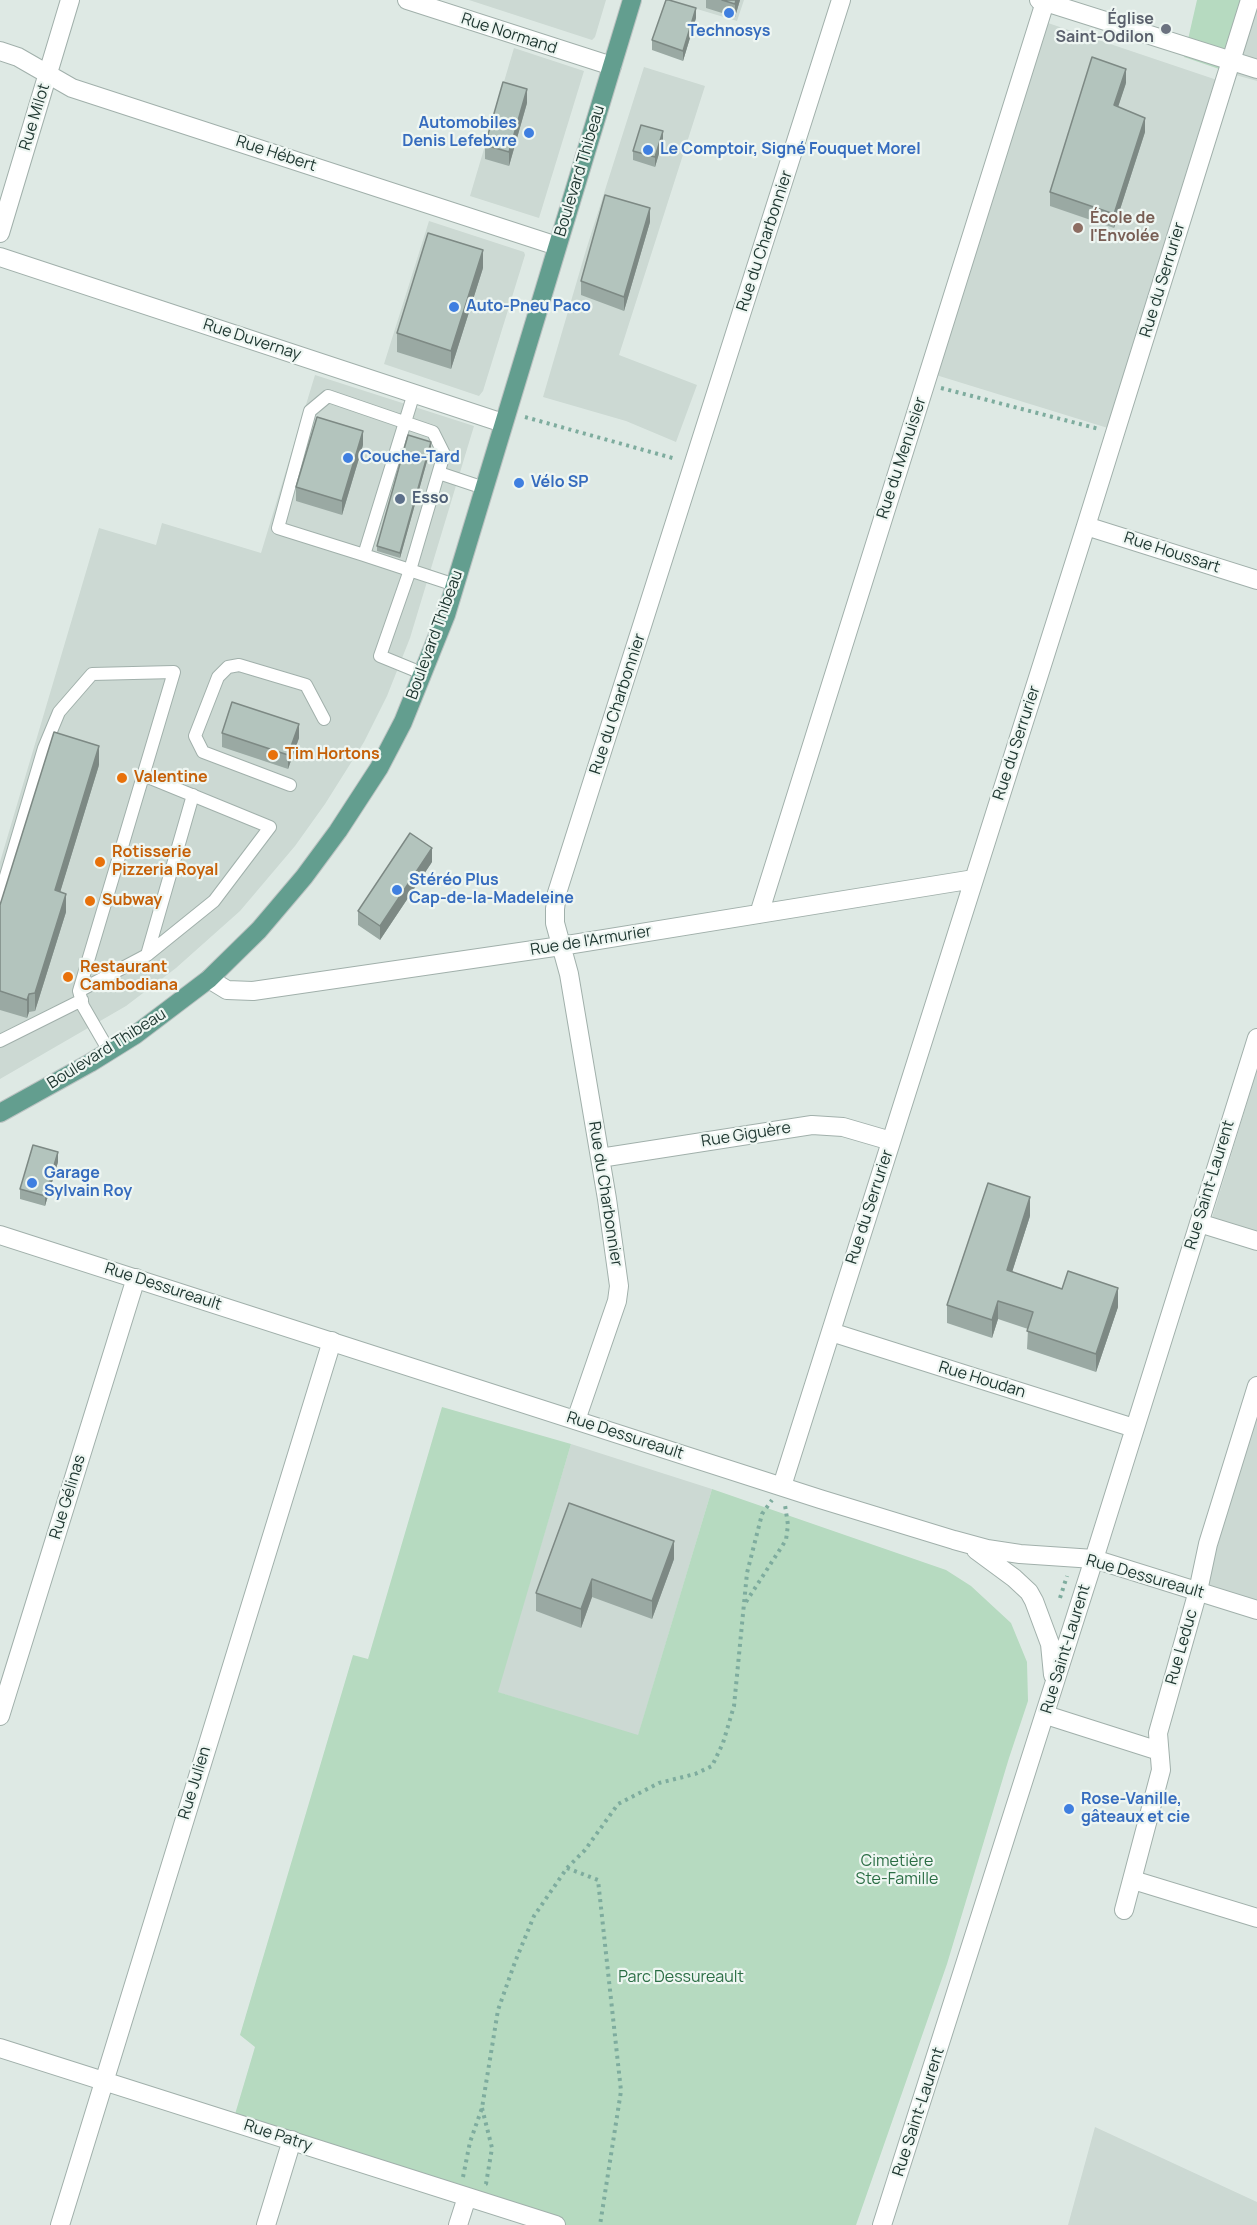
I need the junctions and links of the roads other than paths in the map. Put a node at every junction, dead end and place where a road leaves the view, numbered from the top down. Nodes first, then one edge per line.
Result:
1 (70, 0) edge
2 (407, 0) edge
3 (632, 0) edge
4 (842, 0) edge
5 (1250, 0) edge
6 (1042, 1) edge
7 (0, 51) edge
8 (1231, 61) junction
9 (612, 66) junction
10 (1257, 69) edge
11 (48, 74) junction
12 (0, 233) edge
13 (557, 246) junction
14 (0, 257) edge
15 (414, 393) junction
16 (404, 422) junction
17 (503, 423) junction
18 (439, 473) junction
19 (484, 488) junction
20 (1086, 526) junction
21 (364, 555) junction
22 (410, 570) junction
23 (1257, 580) edge
24 (455, 585) junction
25 (424, 674) junction
26 (324, 719) dead end
27 (143, 775) junction
28 (290, 785) dead end
29 (193, 795) junction
30 (974, 879) junction
31 (0, 896) edge
32 (759, 914) junction
33 (561, 946) junction
34 (147, 955) junction
35 (209, 979) junction
36 (80, 995) junction
37 (1257, 1038) edge
38 (0, 1041) edge
39 (109, 1052) junction
40 (0, 1113) edge
41 (891, 1141) junction
42 (600, 1158) junction
43 (1198, 1223) junction
44 (0, 1235) edge
45 (1257, 1241) edge
46 (136, 1278) junction
47 (831, 1332) junction
48 (332, 1341) junction
49 (1257, 1386) edge
50 (576, 1420) junction
51 (1134, 1428) junction
52 (782, 1486) junction
53 (967, 1544) junction
54 (1094, 1559) junction
55 (1198, 1591) junction
56 (1257, 1610) edge
57 (1052, 1694) junction
58 (1046, 1715) junction
59 (0, 1716) edge
60 (1159, 1750) junction
61 (1133, 1880) junction
62 (1124, 1910) dead end
63 (1257, 1918) edge
64 (0, 2048) edge
65 (104, 2080) junction
66 (292, 2140) junction
67 (467, 2197) junction
68 (60, 2225) edge
69 (266, 2225) edge
70 (458, 2225) edge
71 (556, 2225) edge
72 (882, 2225) edge

1 - 11 street, Rue Milot
2 - 9 street, Rue Normand
3 - 9 main road, Boulevard Thibeau
4 - 33 street, Rue du Charbonnier
5 - 8 street, Rue du Serrurier
6 - 8 street
6 - 32 street, Rue du Menuisier
7 - 11 street, Rue Hébert
8 - 10 street
8 - 20 street, Rue du Serrurier
9 - 13 main road, Boulevard Thibeau
11 - 12 street, Rue Milot
11 - 13 street, Rue Hébert
13 - 17 main road, Boulevard Thibeau
14 - 15 street, Rue Duvernay
15 - 16 lane
15 - 17 street, Rue Duvernay
16 - 18 lane
16 - 21 lane
16 - 21 lane
17 - 19 main road, Boulevard Thibeau
18 - 19 lane
18 - 22 lane
19 - 24 main road, Boulevard Thibeau
20 - 23 street, Rue Houssart
20 - 30 street, Rue du Serrurier
21 - 22 lane
22 - 24 lane
22 - 25 lane
24 - 25 main road, Boulevard Thibeau
25 - 35 main road, Boulevard Thibeau
26 - 28 lane
27 - 29 lane
27 - 31 lane
27 - 36 lane
29 - 34 lane
29 - 34 lane
30 - 32 street, Rue de l'Armurier
30 - 41 street, Rue du Serrurier
32 - 33 street, Rue de l'Armurier
33 - 35 street, Rue de l'Armurier
33 - 42 street, Rue du Charbonnier
34 - 36 lane
35 - 39 main road, Boulevard Thibeau
36 - 38 lane
36 - 39 lane
37 - 43 street, Rue Saint-Laurent
39 - 40 main road, Boulevard Thibeau
41 - 42 street, Rue Giguère
41 - 47 street, Rue du Serrurier
42 - 50 street, Rue du Charbonnier
43 - 45 street
43 - 51 street, Rue Saint-Laurent
44 - 46 street, Rue Dessureault
46 - 48 street, Rue Dessureault
46 - 59 street, Rue Gélinas
47 - 51 street, Rue Houdan
47 - 52 street, Rue du Serrurier
48 - 50 street, Rue Dessureault
48 - 65 street, Rue Julien
49 - 55 street, Rue Leduc
50 - 52 street, Rue Dessureault
51 - 54 street, Rue Saint-Laurent
52 - 53 street, Rue Dessureault
53 - 54 street, Rue Dessureault
53 - 57 street
54 - 55 street, Rue Dessureault
54 - 57 street, Rue Saint-Laurent
55 - 56 street, Rue Dessureault
55 - 60 street, Rue Leduc
57 - 58 street, Rue Saint-Laurent
58 - 60 street
58 - 72 street, Rue Saint-Laurent
60 - 61 street, Rue Leduc
61 - 62 street, Rue Leduc
61 - 63 street
64 - 65 street, Rue Patry
65 - 66 street, Rue Patry
65 - 68 street, Rue Julien
66 - 67 street, Rue Patry
66 - 69 street
67 - 70 street
67 - 71 street, Rue Patry

